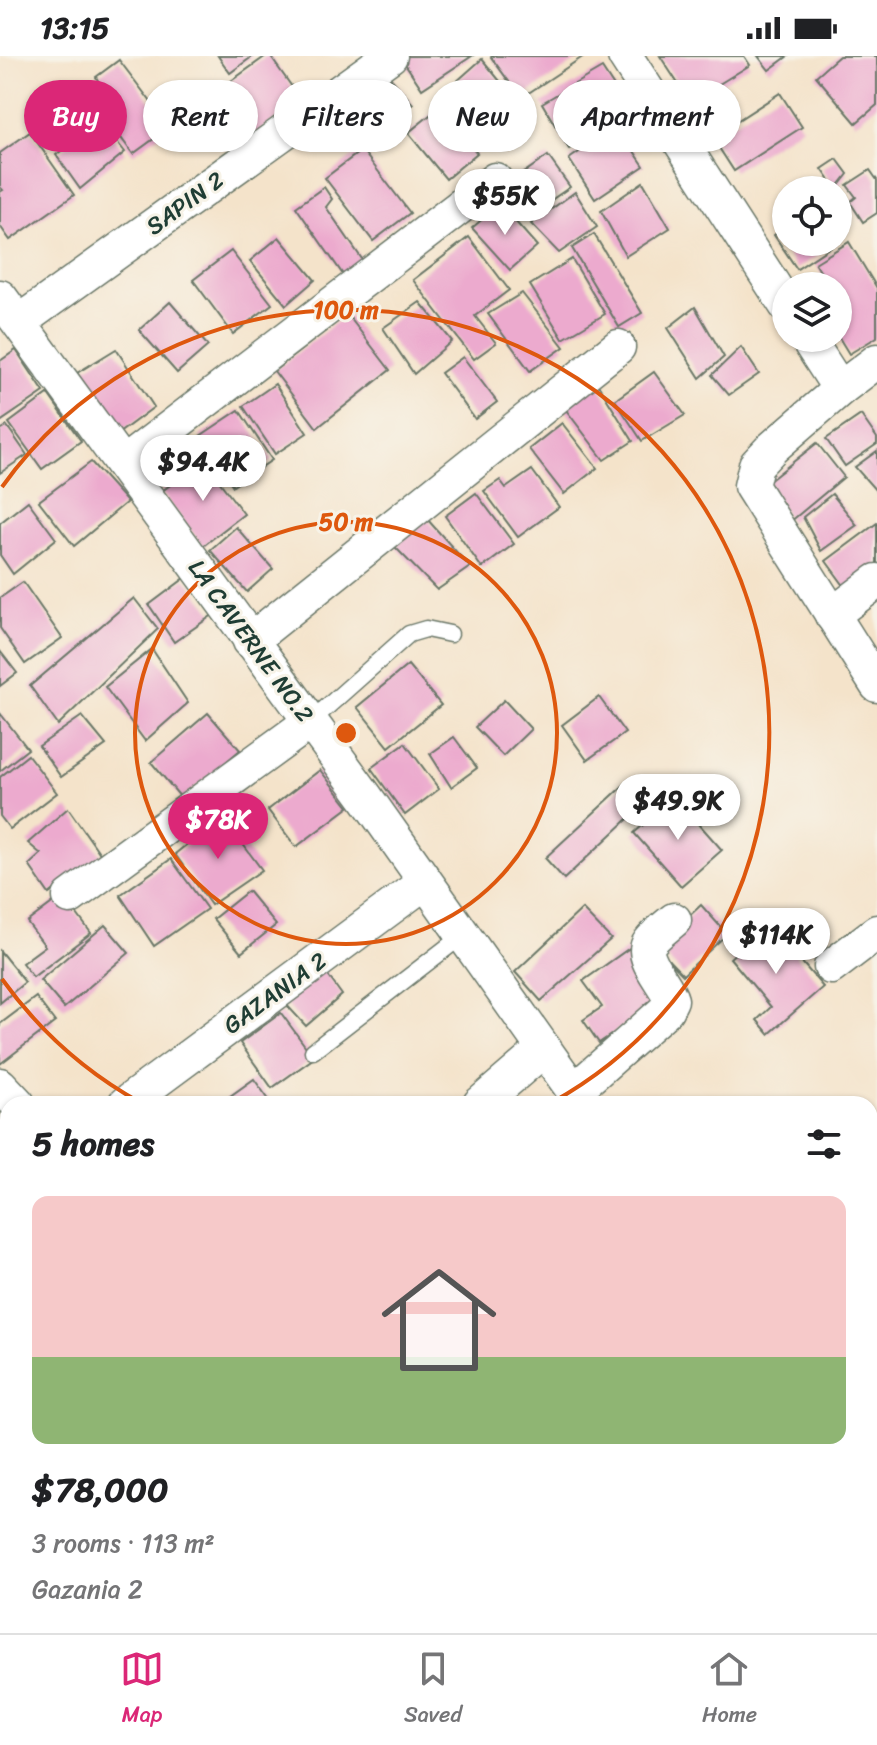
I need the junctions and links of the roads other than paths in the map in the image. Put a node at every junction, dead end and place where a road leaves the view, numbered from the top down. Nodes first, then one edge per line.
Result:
1 (390, 56) edge
2 (625, 56) edge
3 (495, 180) dead end
4 (772, 283) edge
5 (10, 310) edge
6 (618, 347) dead end
7 (816, 352) edge
8 (877, 361) edge
9 (840, 389) junction
10 (124, 463) junction
11 (877, 581) edge
12 (832, 615) junction
13 (450, 634) dead end
14 (250, 641) junction
15 (874, 675) edge
16 (310, 722) junction
17 (425, 882) junction
18 (70, 897) dead end
19 (674, 920) dead end
20 (877, 932) edge
21 (463, 935) junction
22 (831, 967) dead end
23 (544, 1049) junction
24 (313, 1051) dead end
25 (136, 1096) edge
26 (489, 1096) edge
27 (577, 1096) edge
28 (580, 1096) edge

1 - 5 street, SAPIN 2
2 - 4 street
3 - 10 street
5 - 10 street, LA CAVERNE NO.2
6 - 14 street
7 - 9 street
8 - 9 street
9 - 12 street
10 - 14 street, LA CAVERNE NO.2
11 - 12 street
12 - 15 street
13 - 16 lane
14 - 16 street, LA CAVERNE NO.2
16 - 17 street, LA CAVERNE NO.2
16 - 18 street
17 - 21 street, LA CAVERNE NO.2
17 - 25 street, GAZANIA 2
19 - 28 street
20 - 22 street
21 - 23 street, LA CAVERNE NO.2
21 - 24 lane
23 - 26 street
23 - 27 street, LA CAVERNE NO.2

